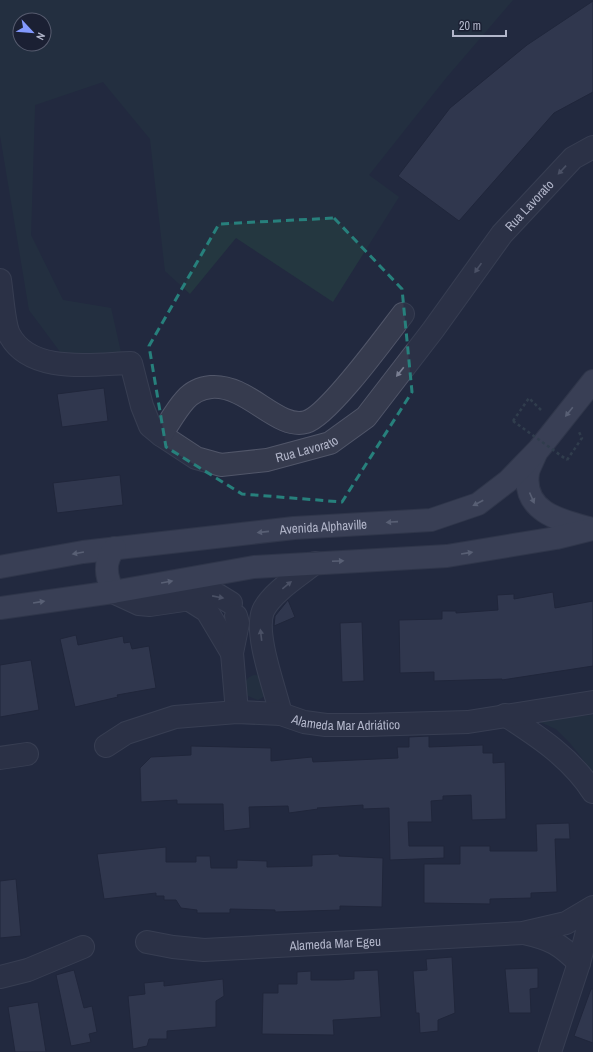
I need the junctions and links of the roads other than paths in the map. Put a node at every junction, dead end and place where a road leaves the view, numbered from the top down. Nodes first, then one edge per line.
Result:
1 (593, 147) edge
2 (0, 280) edge
3 (403, 314) dead end
4 (590, 382) edge
5 (161, 435) junction
6 (539, 449) junction
7 (592, 529) edge
8 (115, 548) junction
9 (315, 562) junction
10 (0, 567) edge
11 (113, 592) junction
12 (188, 599) junction
13 (0, 608) edge
14 (233, 658) junction
15 (266, 660) junction
16 (593, 702) edge
17 (237, 712) junction
18 (281, 714) junction
19 (505, 715) junction
20 (106, 746) dead end
21 (28, 754) dead end
22 (0, 758) edge
23 (593, 792) edge
24 (593, 908) edge
25 (523, 933) junction
26 (147, 942) dead end
27 (83, 947) dead end
28 (579, 963) junction
29 (0, 977) edge
30 (550, 1052) edge

1 -> 5 street, Rua Lavorato
2 - 5 street, Rua Lavorato
3 - 5 street
4 -> 6 main road, Avenida Alphaville
6 -> 7 main road
6 -> 8 main road, Avenida Alphaville
9 -> 7 main road
8 -> 10 main road, Avenida Alphaville
8 - 11 main road
11 -> 9 main road
15 -> 9 street
11 - 12 street
13 -> 11 main road
12 - 14 street
12 -> 14 street
14 - 15 street
14 - 17 street
15 - 18 street
16 - 19 street, Alameda Mar Adriático
17 - 18 street, Alameda Mar Adriático
17 - 20 street, Alameda Mar Adriático
18 - 19 street, Alameda Mar Adriático
19 - 23 street
21 - 22 street
24 - 25 street, Alameda Mar Egeu
24 - 28 street
25 - 26 street, Alameda Mar Egeu
25 - 28 street, Alameda Mar Egeu
27 - 29 street
28 - 30 street

